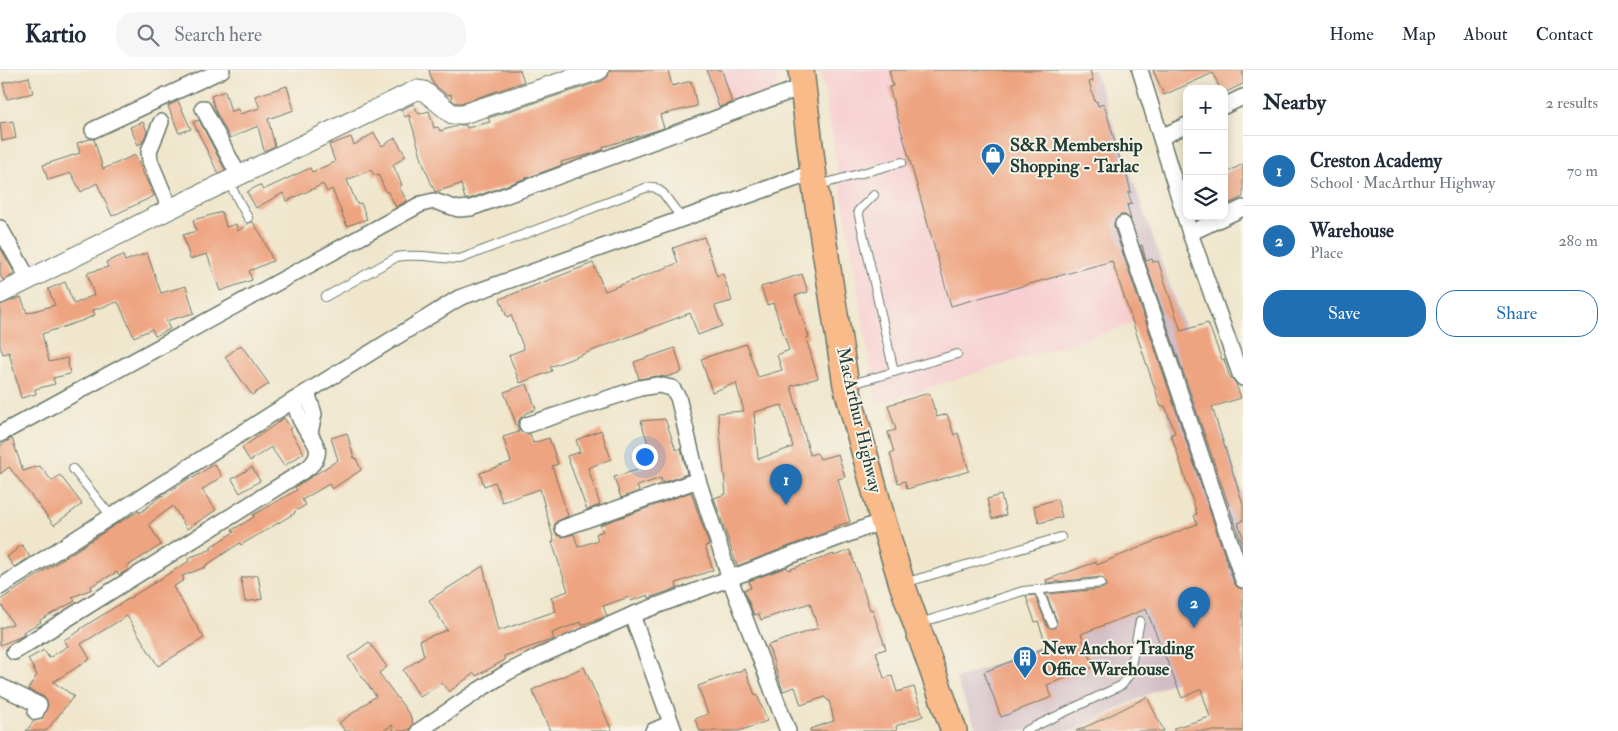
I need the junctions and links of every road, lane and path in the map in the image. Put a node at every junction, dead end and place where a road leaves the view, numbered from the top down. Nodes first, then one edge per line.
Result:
1 (222, 70) edge
2 (599, 70) edge
3 (1140, 70) edge
4 (802, 78) edge
5 (1243, 97) edge
6 (1228, 104) edge
7 (203, 108) dead end
8 (161, 122) dead end
9 (1183, 127) edge
10 (94, 130) dead end
11 (1161, 138) junction
12 (902, 162) dead end
13 (233, 178) junction
14 (814, 179) junction
15 (874, 195) dead end
16 (1243, 208) edge
17 (170, 209) junction
18 (248, 218) dead end
19 (682, 219) junction
20 (1123, 224) dead end
21 (0, 228) edge
22 (1190, 233) junction
23 (29, 280) junction
24 (0, 294) edge
25 (325, 297) dead end
26 (957, 354) dead end
27 (894, 372) junction
28 (1243, 378) edge
29 (846, 385) junction
30 (301, 396) junction
31 (527, 425) dead end
32 (0, 434) edge
33 (73, 469) dead end
34 (698, 480) junction
35 (111, 516) junction
36 (883, 521) junction
37 (563, 528) dead end
38 (1061, 537) dead end
39 (730, 579) junction
40 (1243, 580) edge
41 (1101, 582) dead end
42 (902, 584) junction
43 (0, 586) edge
44 (1038, 589) junction
45 (632, 615) junction
46 (1140, 621) dead end
47 (1052, 624) dead end
48 (916, 625) junction
49 (14, 652) dead end
50 (0, 686) edge
51 (36, 712) dead end
52 (672, 727) edge
53 (419, 731) edge
54 (653, 731) edge
55 (788, 731) edge
56 (954, 731) edge
57 (1025, 731) edge

1 - 10 street
2 - 13 street
3 - 11 street
4 - 14 highway, MacArthur Highway
4 - 32 street
5 - 6 street
7 - 13 street
8 - 17 street
9 - 11 street
11 - 22 street
12 - 14 lane
13 - 17 street
13 - 18 lane
14 - 19 street
14 - 29 highway, MacArthur Highway
15 - 27 lane
16 - 22 street
17 - 23 street
19 - 25 lane
19 - 30 street
20 - 40 street
21 - 23 street
22 - 28 street
23 - 24 street
26 - 27 lane
27 - 29 lane
29 - 36 highway, MacArthur Highway
30 - 35 street
30 - 49 street
31 - 34 street
33 - 35 lane
34 - 37 street
34 - 39 street
35 - 43 street
36 - 39 street
36 - 42 highway, MacArthur Highway
38 - 42 lane
39 - 45 street
39 - 55 street
41 - 44 lane
42 - 48 highway, MacArthur Highway
44 - 47 lane
44 - 48 lane
45 - 52 street
45 - 53 street
46 - 57 lane
48 - 56 highway, MacArthur Highway
50 - 51 street
52 - 54 street

